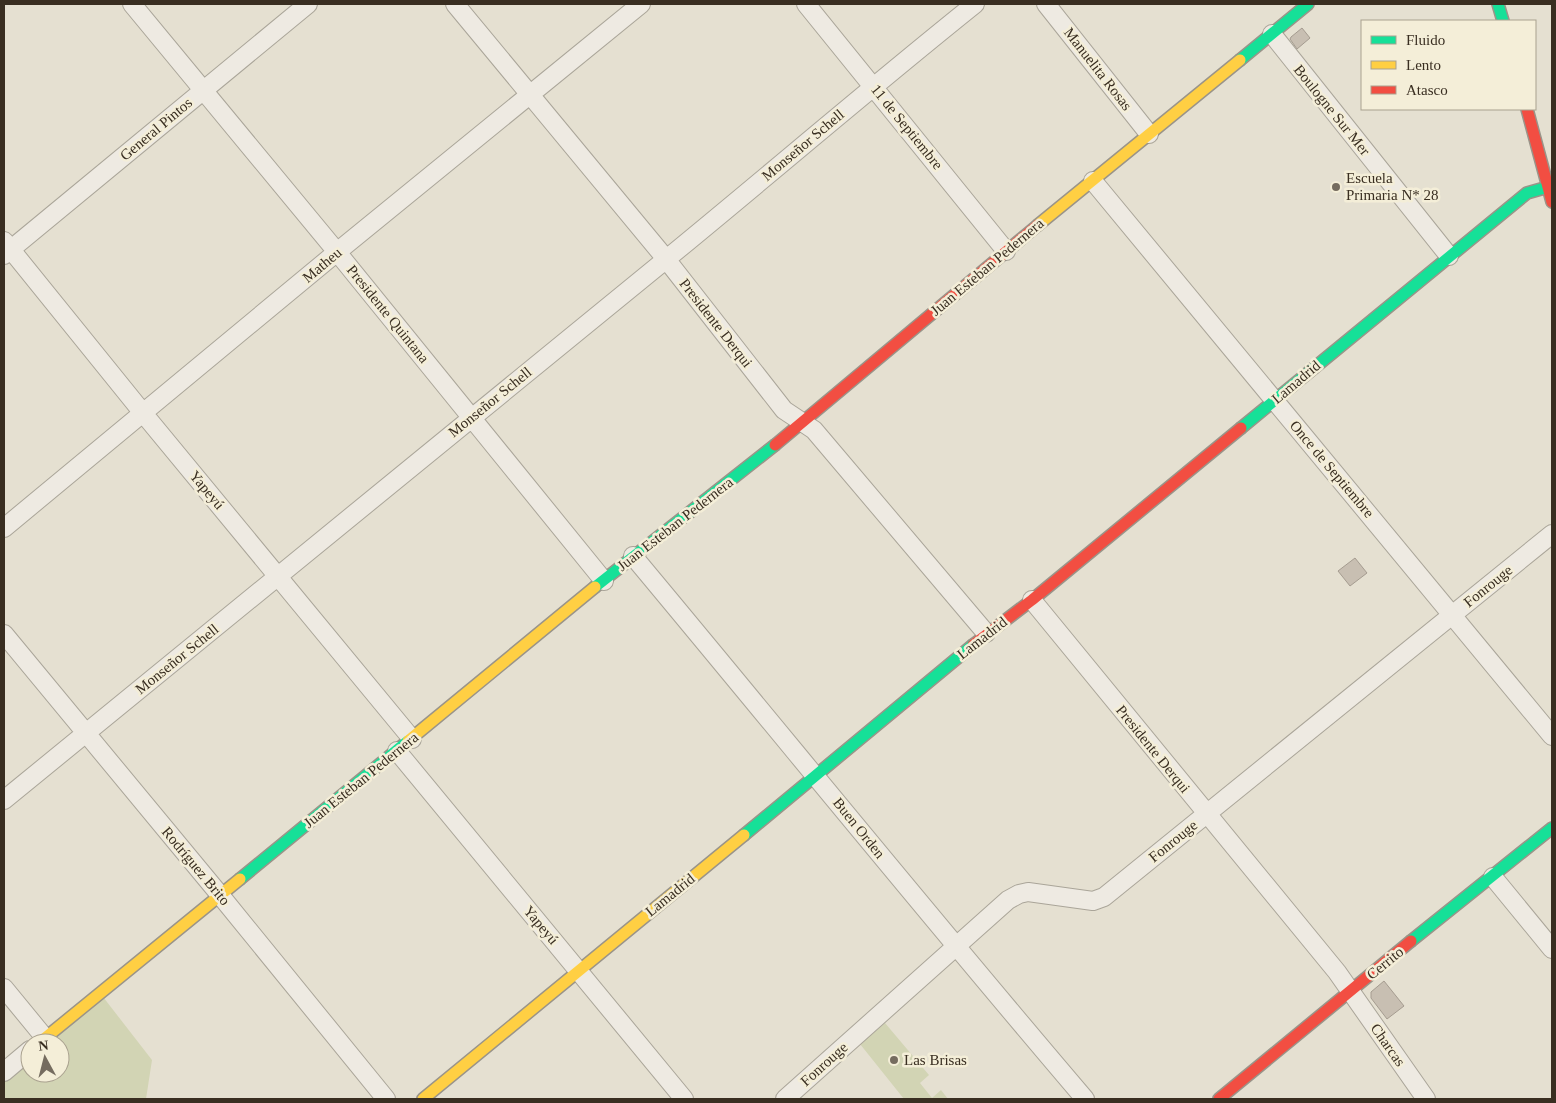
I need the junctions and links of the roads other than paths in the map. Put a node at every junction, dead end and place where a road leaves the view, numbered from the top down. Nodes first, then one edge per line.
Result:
1 (132, 4) edge
2 (308, 4) edge
3 (455, 4) edge
4 (641, 4) edge
5 (806, 4) edge
6 (975, 4) edge
7 (1046, 4) edge
8 (1308, 4) edge
9 (1498, 4) edge
10 (1289, 10) edge
11 (1503, 20) edge
12 (1272, 34) junction
13 (874, 86) junction
14 (202, 90) junction
15 (530, 95) junction
16 (1527, 110) edge
17 (1149, 134) junction
18 (1092, 181) junction
19 (1548, 187) junction
20 (1552, 202) edge
21 (6, 248) edge
22 (1006, 251) junction
23 (337, 252) junction
24 (1449, 256) junction
25 (666, 259) junction
26 (1275, 400) junction
27 (143, 413) junction
28 (471, 417) junction
29 (804, 422) junction
30 (4, 528) edge
31 (1552, 534) edge
32 (633, 556) junction
33 (279, 577) junction
34 (604, 581) junction
35 (1032, 600) junction
36 (1452, 615) junction
37 (986, 633) junction
38 (4, 634) edge
39 (86, 733) junction
40 (1552, 736) edge
41 (412, 739) junction
42 (397, 751) junction
43 (816, 776) junction
44 (4, 800) edge
45 (1206, 814) junction
46 (1552, 828) edge
47 (1493, 877) junction
48 (220, 895) junction
49 (955, 947) junction
50 (1552, 949) edge
51 (578, 970) junction
52 (4, 988) edge
53 (1350, 991) junction
54 (37, 1033) edge
55 (51, 1033) edge
56 (20, 1058) edge
57 (4, 1072) edge
58 (386, 1099) edge
59 (423, 1099) edge
60 (684, 1099) edge
61 (785, 1099) edge
62 (1085, 1099) edge
63 (1219, 1099) edge
64 (1426, 1099) edge

1 - 14 street, Presidente Quintana
2 - 14 street, General Pintos
3 - 15 street, Presidente Derqui
4 - 15 street, Matheu
5 - 13 street, 11 de Septiembre
6 - 13 street, Monseñor Schell
7 - 17 street, Manuelita Rosas
8 - 10 street, Juan Esteban Pedernera
9 - 11 street
10 - 12 street, Juan Esteban Pedernera
12 - 17 street, Juan Esteban Pedernera
12 - 24 street, Boulogne Sur Mer
13 - 22 street, 11 de Septiembre
13 - 25 street, Monseñor Schell
14 - 21 street, General Pintos
14 - 23 street, Presidente Quintana
15 - 23 street, Matheu
15 - 25 street, Presidente Derqui
16 - 19 street
17 - 18 street, Juan Esteban Pedernera
18 - 22 street, Juan Esteban Pedernera
18 - 26 street, Once de Septiembre
19 - 20 street
19 - 24 street, Lamadrid
21 - 27 street, Yapeyú
22 - 29 street, Juan Esteban Pedernera
23 - 27 street, Matheu
23 - 28 street, Presidente Quintana
24 - 26 street, Lamadrid
25 - 28 street, Monseñor Schell
25 - 29 street, Presidente Derqui
26 - 35 street, Lamadrid
26 - 36 street, Once de Septiembre
27 - 30 street, Matheu
27 - 33 street, Yapeyú
28 - 33 street, Monseñor Schell
28 - 34 street, Presidente Quintana
29 - 32 street, Juan Esteban Pedernera
29 - 37 street, Presidente Derqui
31 - 36 street, Fonrouge
32 - 34 street, Juan Esteban Pedernera
32 - 43 street, Buen Orden
33 - 39 street, Monseñor Schell
33 - 41 street, Yapeyú
34 - 41 street, Juan Esteban Pedernera
35 - 37 street, Lamadrid
35 - 45 street, Presidente Derqui
36 - 40 street, Once de Septiembre
36 - 45 street, Fonrouge
37 - 43 street, Lamadrid
38 - 39 street, Rodríguez Brito
39 - 44 street, Monseñor Schell
39 - 48 street, Rodríguez Brito
41 - 42 street, Juan Esteban Pedernera
42 - 48 street, Juan Esteban Pedernera
42 - 51 street, Yapeyú
43 - 49 street, Buen Orden
43 - 51 street, Lamadrid
45 - 49 street, Fonrouge
45 - 53 street, Presidente Derqui
46 - 47 street, Cerrito
47 - 50 street
47 - 53 street, Cerrito
48 - 55 street, Juan Esteban Pedernera
48 - 58 street, Rodríguez Brito
49 - 61 street, Fonrouge
49 - 62 street, Buen Orden
51 - 59 street, Lamadrid
51 - 60 street, Yapeyú
52 - 54 street
53 - 63 street, Cerrito
53 - 64 street, Charcas
56 - 57 street

